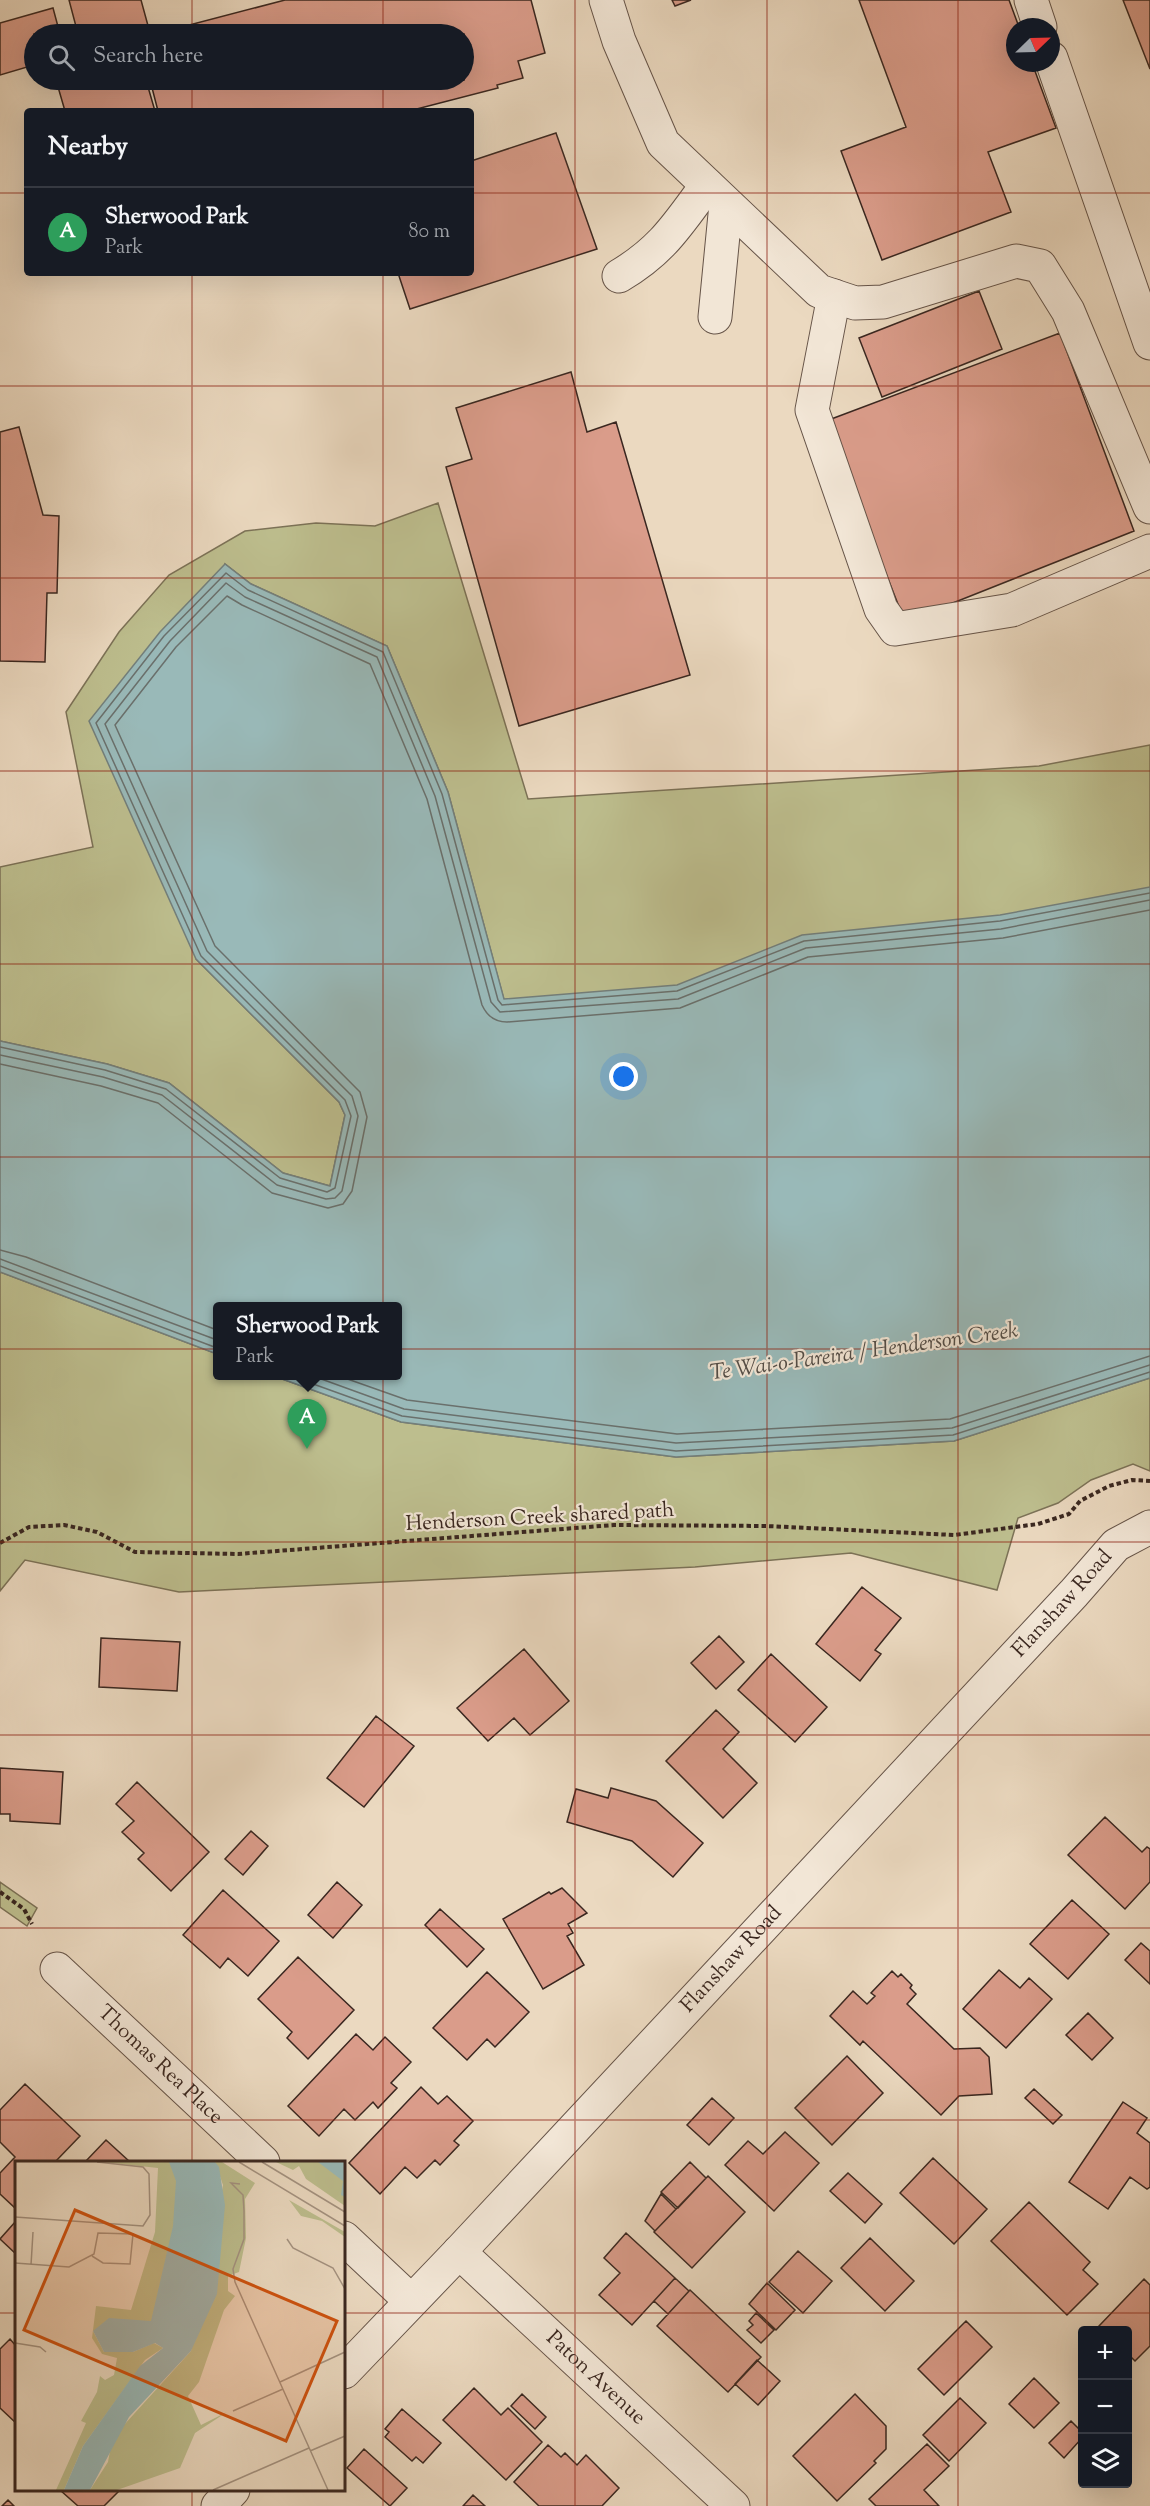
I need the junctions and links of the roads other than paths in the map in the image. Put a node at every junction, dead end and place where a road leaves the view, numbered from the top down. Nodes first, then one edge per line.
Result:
1 (606, 0) edge
2 (1031, 0) edge
3 (1037, 18) edge
4 (1056, 72) edge
5 (717, 194) junction
6 (620, 276) dead end
7 (834, 296) junction
8 (715, 317) dead end
9 (1150, 343) edge
10 (1150, 507) edge
11 (1150, 551) edge
12 (1150, 1527) edge
13 (57, 1969) dead end
14 (261, 2161) edge
15 (345, 2239) edge
16 (459, 2252) junction
17 (410, 2300) junction
18 (345, 2371) edge
19 (232, 2491) edge
20 (219, 2506) edge
21 (733, 2506) edge

1 - 5 street
2 - 3 street
4 - 9 street
5 - 6 street
5 - 7 street
5 - 8 street
7 - 10 street
7 - 11 street
12 - 16 street, Flanshaw Road
13 - 14 street, Thomas Rea Place
15 - 17 street
16 - 17 street, Flanshaw Road
16 - 21 street, Paton Avenue
17 - 18 street, Flanshaw Road
19 - 20 street

